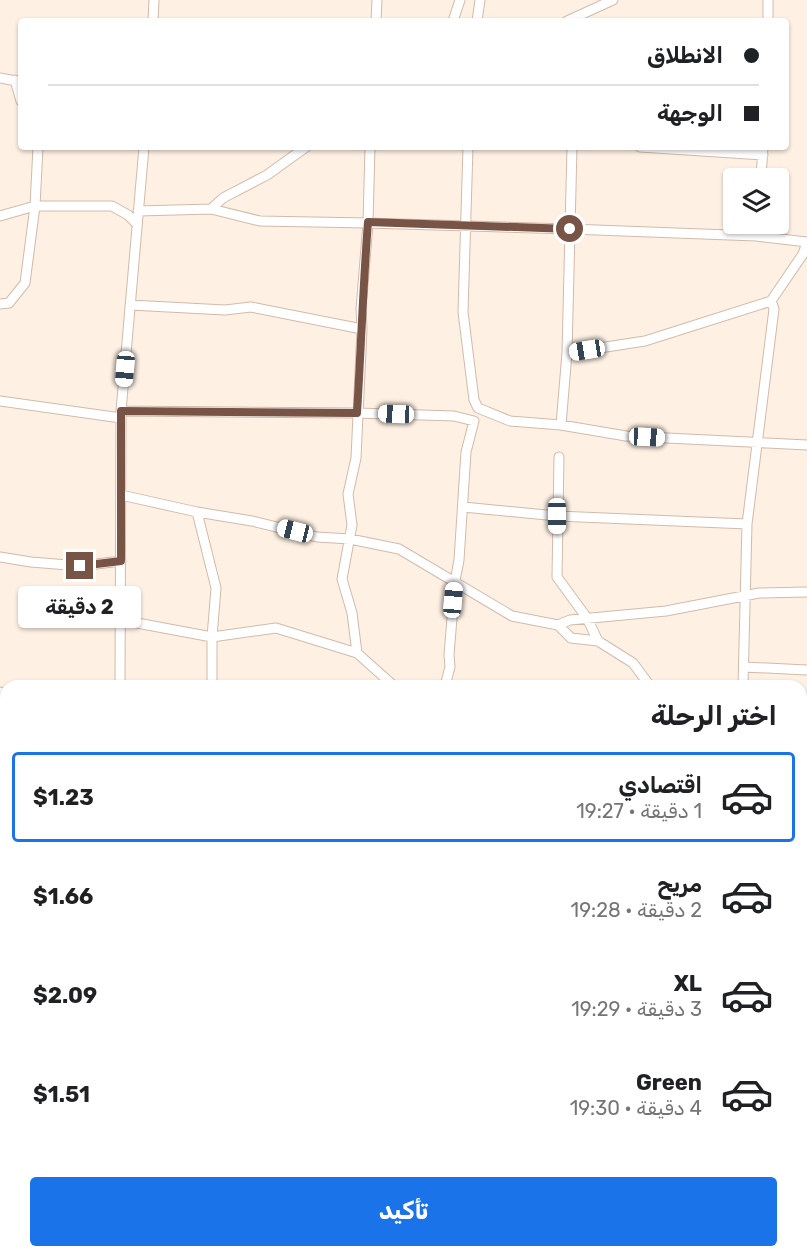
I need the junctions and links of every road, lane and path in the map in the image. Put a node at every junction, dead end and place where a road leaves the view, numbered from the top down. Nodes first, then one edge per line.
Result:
1 (154, 0) edge
2 (377, 0) edge
3 (460, 0) edge
4 (480, 0) edge
5 (613, 0) edge
6 (768, 0) edge
7 (153, 18) edge
8 (376, 18) edge
9 (454, 18) edge
10 (477, 18) edge
11 (580, 18) edge
12 (768, 18) edge
13 (0, 78) edge
14 (18, 81) edge
15 (38, 150) edge
16 (144, 150) edge
17 (302, 150) edge
18 (370, 150) edge
19 (468, 150) edge
20 (572, 150) edge
21 (732, 150) edge
22 (763, 151) edge
23 (762, 168) edge
24 (35, 206) junction
25 (211, 209) junction
26 (138, 211) junction
27 (0, 216) edge
28 (368, 222) junction
29 (137, 224) junction
30 (465, 225) junction
31 (570, 229) junction
32 (756, 236) joint
33 (807, 243) edge
34 (771, 301) junction
35 (0, 304) edge
36 (130, 305) junction
37 (362, 329) junction
38 (567, 353) junction
39 (0, 401) edge
40 (357, 413) junction
41 (121, 414) junction
42 (561, 424) junction
43 (757, 442) junction
44 (807, 445) edge
45 (559, 457) dead end
46 (121, 495) junction
47 (463, 507) junction
48 (197, 512) junction
49 (557, 516) junction
50 (747, 524) junction
51 (350, 539) junction
52 (0, 557) edge
53 (121, 561) junction
54 (455, 581) junction
55 (807, 592) edge
56 (744, 596) junction
57 (587, 618) junction
58 (121, 620) junction
59 (558, 625) junction
60 (212, 637) junction
61 (598, 641) junction
62 (357, 652) junction
63 (744, 666) junction
64 (807, 670) edge
65 (120, 680) edge
66 (212, 680) edge
67 (387, 680) edge
68 (445, 680) edge
69 (646, 680) edge
70 (743, 680) edge

1 - 7 street
2 - 8 street
3 - 9 street
4 - 10 street
5 - 11 street
6 - 12 street
13 - 14 street
15 - 24 street
16 - 26 street
17 - 25 street
18 - 28 street
19 - 30 street
20 - 31 street
21 - 22 street
22 - 23 street
24 - 27 street
24 - 29 street
24 - 35 street
25 - 26 street
25 - 28 street
26 - 29 street
28 - 30 street
28 - 37 street
29 - 36 street
30 - 31 street
30 - 42 street
31 - 32 street
31 - 38 street
32 - 33 street
33 - 34 street
34 - 38 street
34 - 43 street
36 - 37 street
36 - 41 street
37 - 40 street
38 - 42 street
39 - 41 street
40 - 41 street
40 - 47 street
40 - 51 street
41 - 46 street
42 - 43 street
43 - 44 street
43 - 50 street
45 - 49 street
46 - 48 street
46 - 53 street
47 - 49 street
47 - 54 street
48 - 51 street
48 - 60 street
49 - 50 street
49 - 57 street
50 - 56 street
51 - 54 street
51 - 62 street
52 - 53 street
53 - 58 street
54 - 59 street
54 - 68 street
55 - 56 street
56 - 57 street
56 - 63 street
57 - 59 street
57 - 61 street
58 - 60 street
58 - 65 street
59 - 61 street
60 - 62 street
60 - 66 street
61 - 69 street
62 - 67 street
63 - 64 street
63 - 70 street

